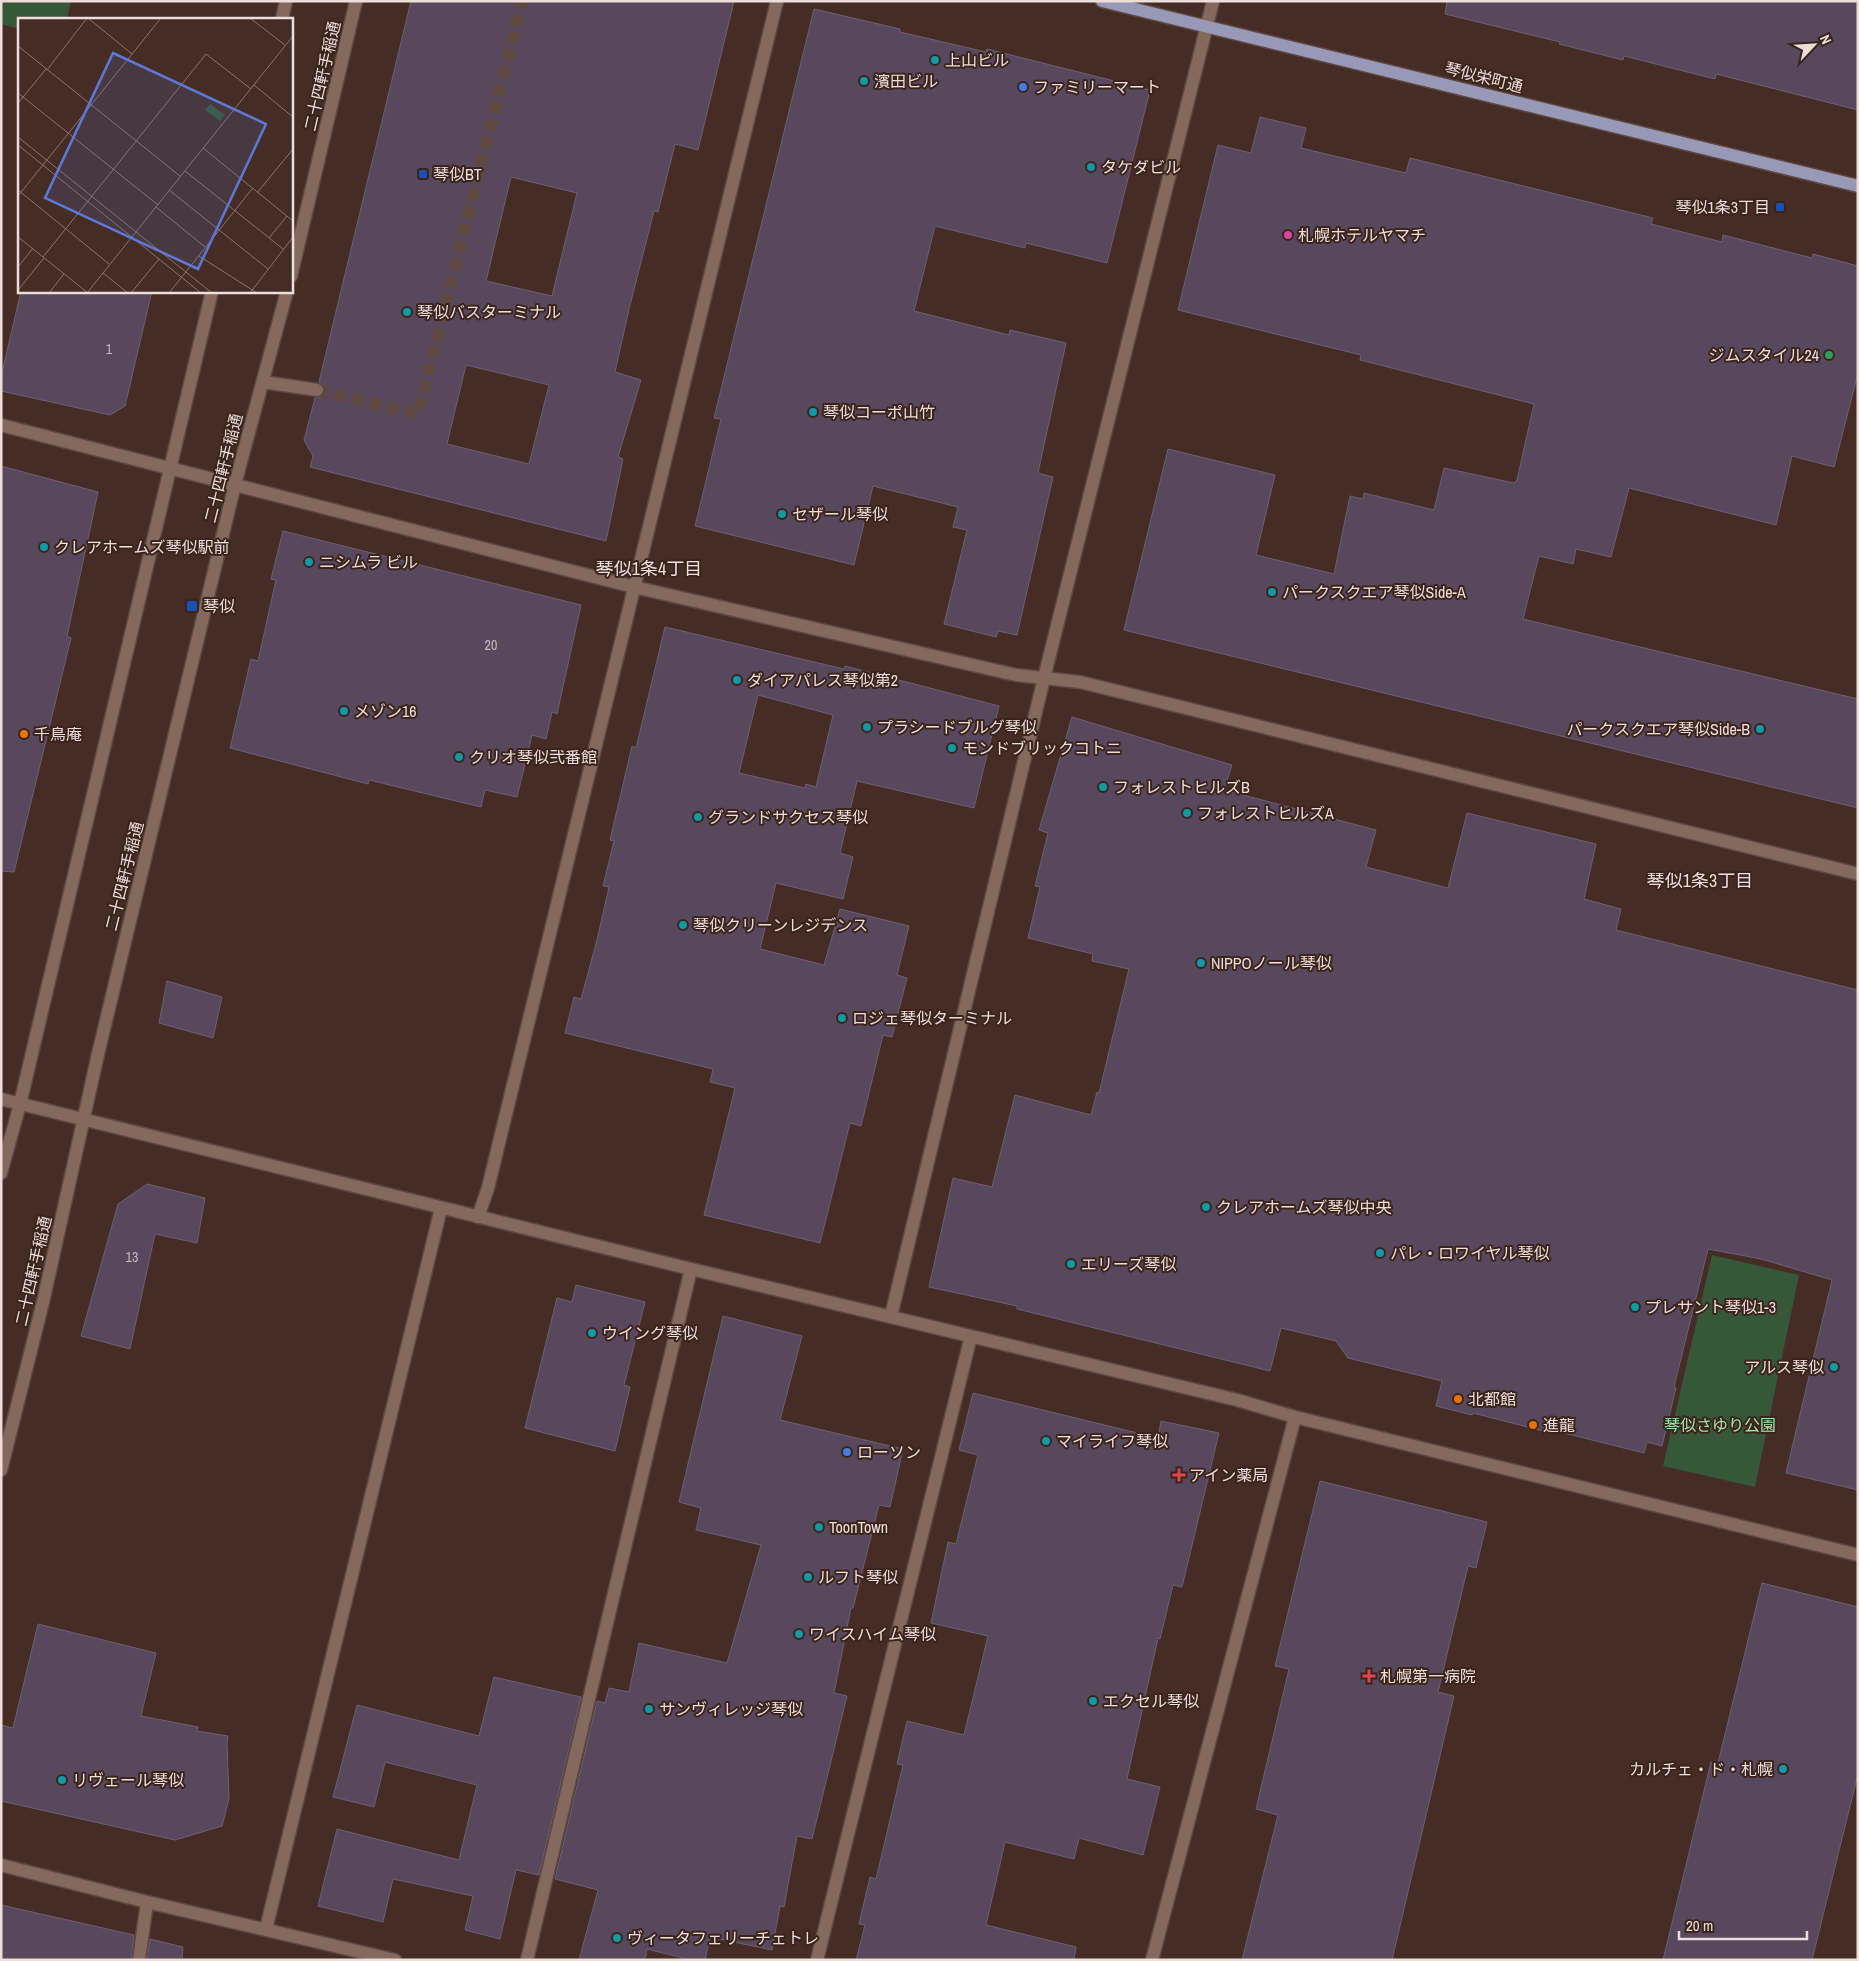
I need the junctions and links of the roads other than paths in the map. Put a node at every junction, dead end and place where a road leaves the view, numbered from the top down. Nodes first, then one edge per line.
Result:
1 (286, 1) edge
2 (356, 1) edge
3 (777, 1) edge
4 (1102, 1) edge
5 (1213, 1) edge
6 (282, 18) edge
7 (1207, 26) junction
8 (1858, 186) edge
9 (292, 272) edge
10 (212, 292) edge
11 (287, 292) edge
12 (263, 382) junction
13 (317, 390) tunnel mouth
14 (1, 425) edge
15 (171, 468) junction
16 (235, 484) junction
17 (634, 587) junction
18 (1044, 678) junction
19 (1858, 874) edge
20 (1, 1099) edge
21 (20, 1104) junction
22 (82, 1120) junction
23 (1, 1173) edge
24 (441, 1208) junction
25 (478, 1217) junction
26 (691, 1269) junction
27 (890, 1316) junction
28 (971, 1336) junction
29 (1295, 1417) junction
30 (1, 1470) edge
31 (1858, 1555) edge
32 (1, 1865) edge
33 (146, 1902) junction
34 (266, 1929) junction
35 (139, 1960) edge
36 (395, 1960) edge
37 (527, 1960) edge
38 (817, 1960) edge
39 (1152, 1960) edge

1 - 6 street
2 - 9 street, 二十四軒手稲通
3 - 17 street
4 - 7 main road, 琴似栄町通
5 - 7 street
7 - 8 main road, 琴似栄町通
7 - 18 street
10 - 15 street
11 - 12 street, 二十四軒手稲通
12 - 13 street
12 - 16 street, 二十四軒手稲通
14 - 15 street
15 - 16 street
15 - 21 street
16 - 17 street
16 - 22 street, 二十四軒手稲通
17 - 18 street
17 - 25 street
18 - 19 street
18 - 27 street
20 - 21 street
21 - 22 street
21 - 23 street
22 - 24 street
22 - 30 street, 二十四軒手稲通
24 - 25 street
24 - 34 street
25 - 26 street
26 - 27 street
26 - 37 street
27 - 28 street
28 - 29 street
28 - 38 street
29 - 31 street
29 - 39 street
32 - 33 street
33 - 34 street
33 - 35 street
34 - 36 street

